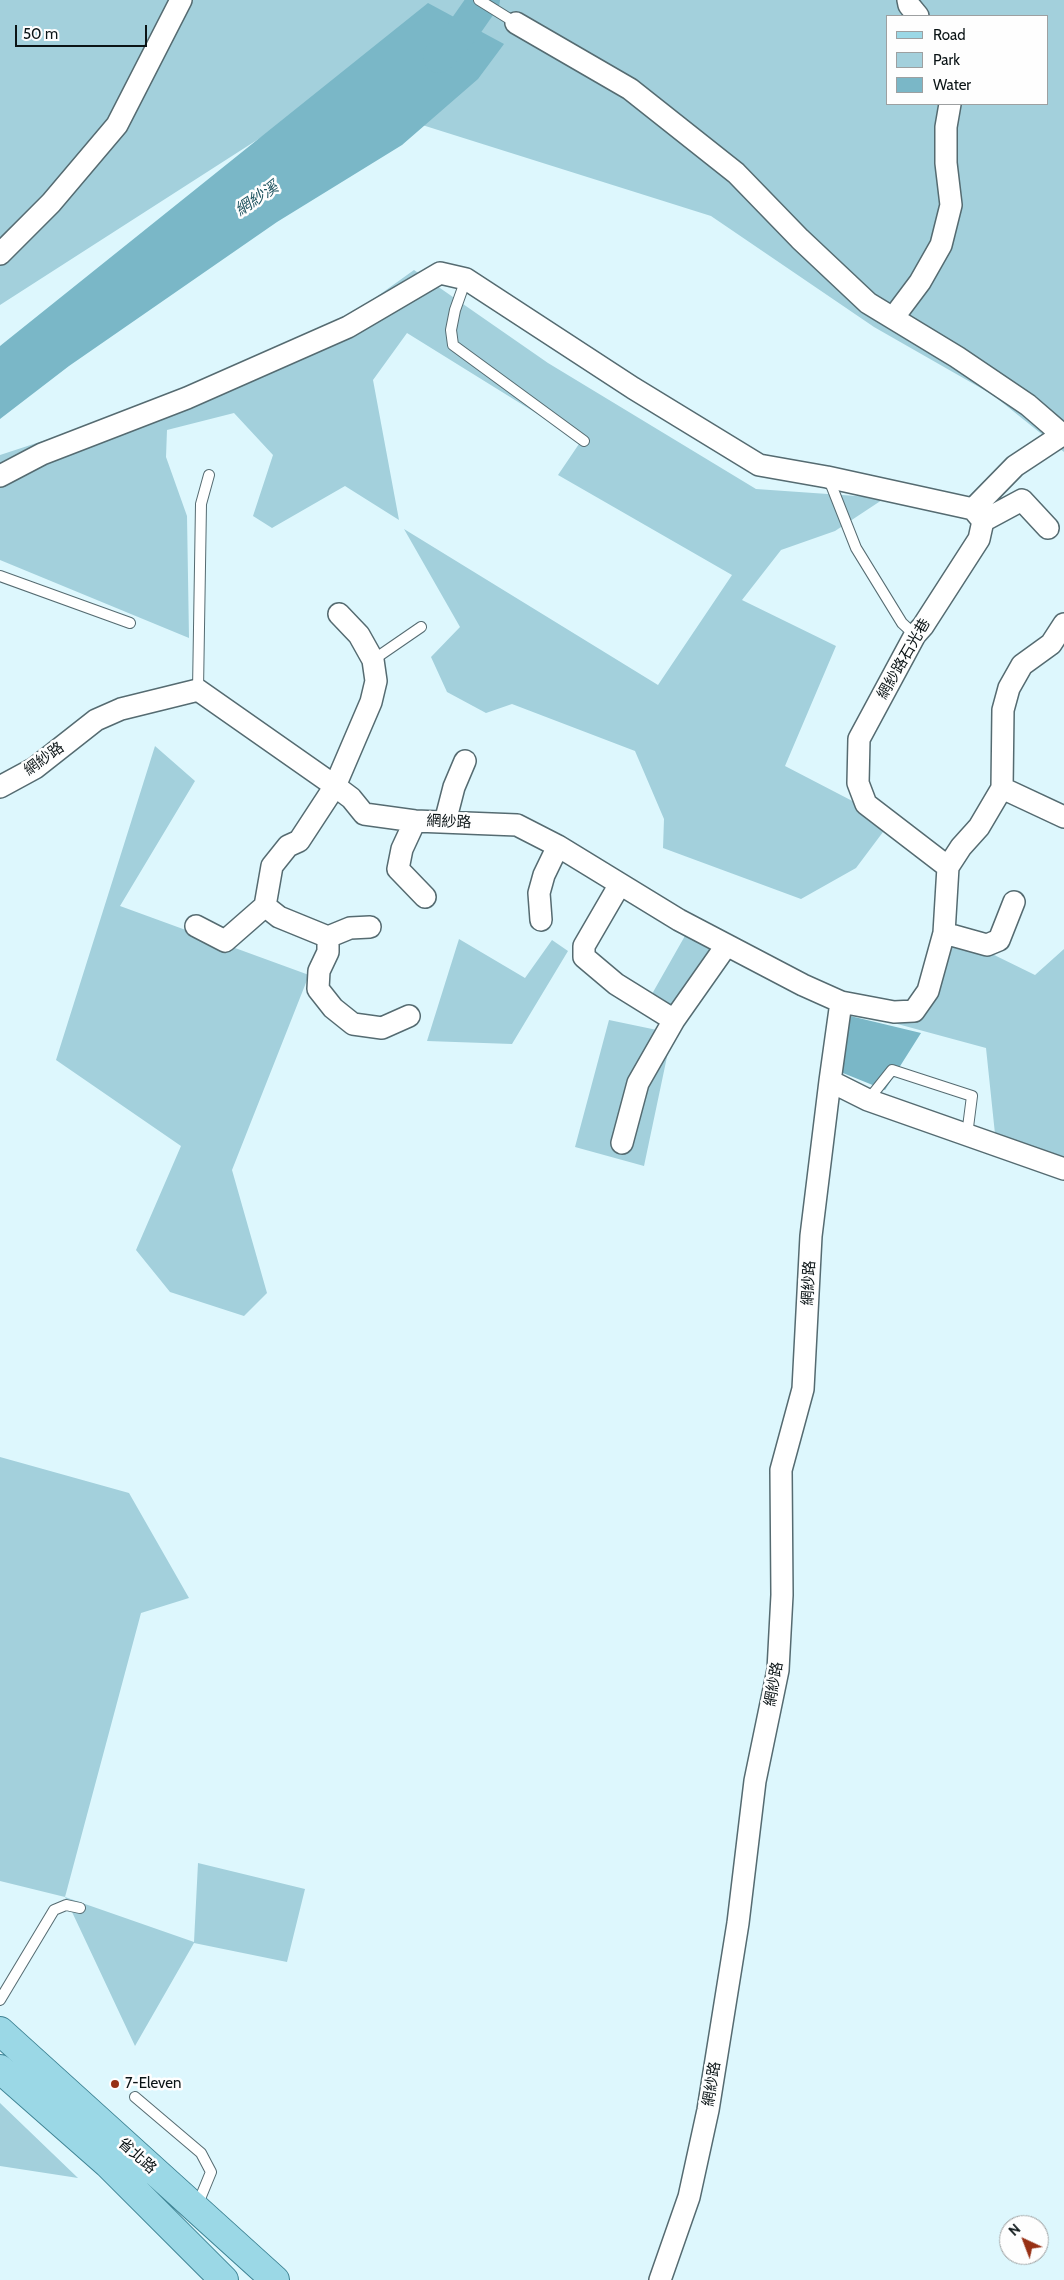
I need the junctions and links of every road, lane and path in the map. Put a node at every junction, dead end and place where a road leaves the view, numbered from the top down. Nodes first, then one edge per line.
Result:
1 (181, 0) edge
2 (479, 0) edge
3 (908, 0) edge
4 (917, 15) edge
5 (516, 23) joint
6 (950, 105) edge
7 (0, 254) edge
8 (466, 279) junction
9 (893, 318) junction
10 (1063, 436) edge
11 (584, 441) dead end
12 (208, 475) dead end
13 (0, 476) edge
14 (828, 477) junction
15 (978, 515) junction
16 (1048, 528) dead end
17 (0, 576) edge
18 (339, 614) dead end
19 (130, 623) dead end
20 (1064, 624) edge
21 (421, 627) dead end
22 (915, 635) junction
23 (373, 660) junction
24 (198, 690) junction
25 (465, 761) dead end
26 (335, 786) junction
27 (0, 787) edge
28 (1002, 788) junction
29 (1064, 817) edge
30 (415, 821) junction
31 (446, 822) junction
32 (558, 846) junction
33 (948, 867) junction
34 (620, 884) junction
35 (425, 897) dead end
36 (1014, 902) dead end
37 (265, 906) junction
38 (541, 920) dead end
39 (196, 926) dead end
40 (370, 927) dead end
41 (944, 933) junction
42 (328, 938) junction
43 (726, 946) junction
44 (841, 1002) junction
45 (408, 1016) dead end
46 (674, 1020) junction
47 (830, 1081) junction
48 (868, 1100) junction
49 (967, 1135) junction
50 (622, 1143) dead end
51 (1064, 1169) edge
52 (80, 1908) dead end
53 (0, 2000) edge
54 (0, 2031) edge
55 (0, 2069) edge
56 (135, 2097) dead end
57 (195, 2209) junction
58 (265, 2277) edge
59 (224, 2280) edge
60 (660, 2280) edge

1 - 7 street
2 - 5 lane
3 - 4 street
5 - 9 street
6 - 9 street
8 - 11 lane
8 - 13 street
8 - 14 street
9 - 10 street
10 - 15 street, 網紗路石光巷
12 - 24 lane
14 - 15 street
14 - 22 lane
15 - 16 street
15 - 22 street, 網紗路石光巷
17 - 19 lane
18 - 23 street
20 - 28 street
21 - 23 lane
22 - 33 street, 網紗路石光巷
23 - 26 street
24 - 26 street, 網紗路
24 - 27 street, 網紗路
25 - 31 street
26 - 30 street, 網紗路
26 - 37 street
28 - 29 street
28 - 33 street
30 - 31 street, 網紗路
30 - 35 street
31 - 32 street, 網紗路
32 - 34 street, 網紗路
32 - 38 street
33 - 41 street
34 - 43 street, 網紗路
34 - 46 street
36 - 41 street
37 - 39 street
37 - 42 street
40 - 42 street
41 - 44 street
42 - 45 street
43 - 44 street, 網紗路
43 - 46 street
44 - 47 street, 網紗路
46 - 50 street
47 - 48 street
47 - 60 street, 網紗路
48 - 49 street
48 - 49 lane
49 - 51 street
52 - 53 lane
54 - 57 main road, 省北路
55 - 59 main road, 省北路
56 - 57 lane
57 - 58 main road, 省北路

